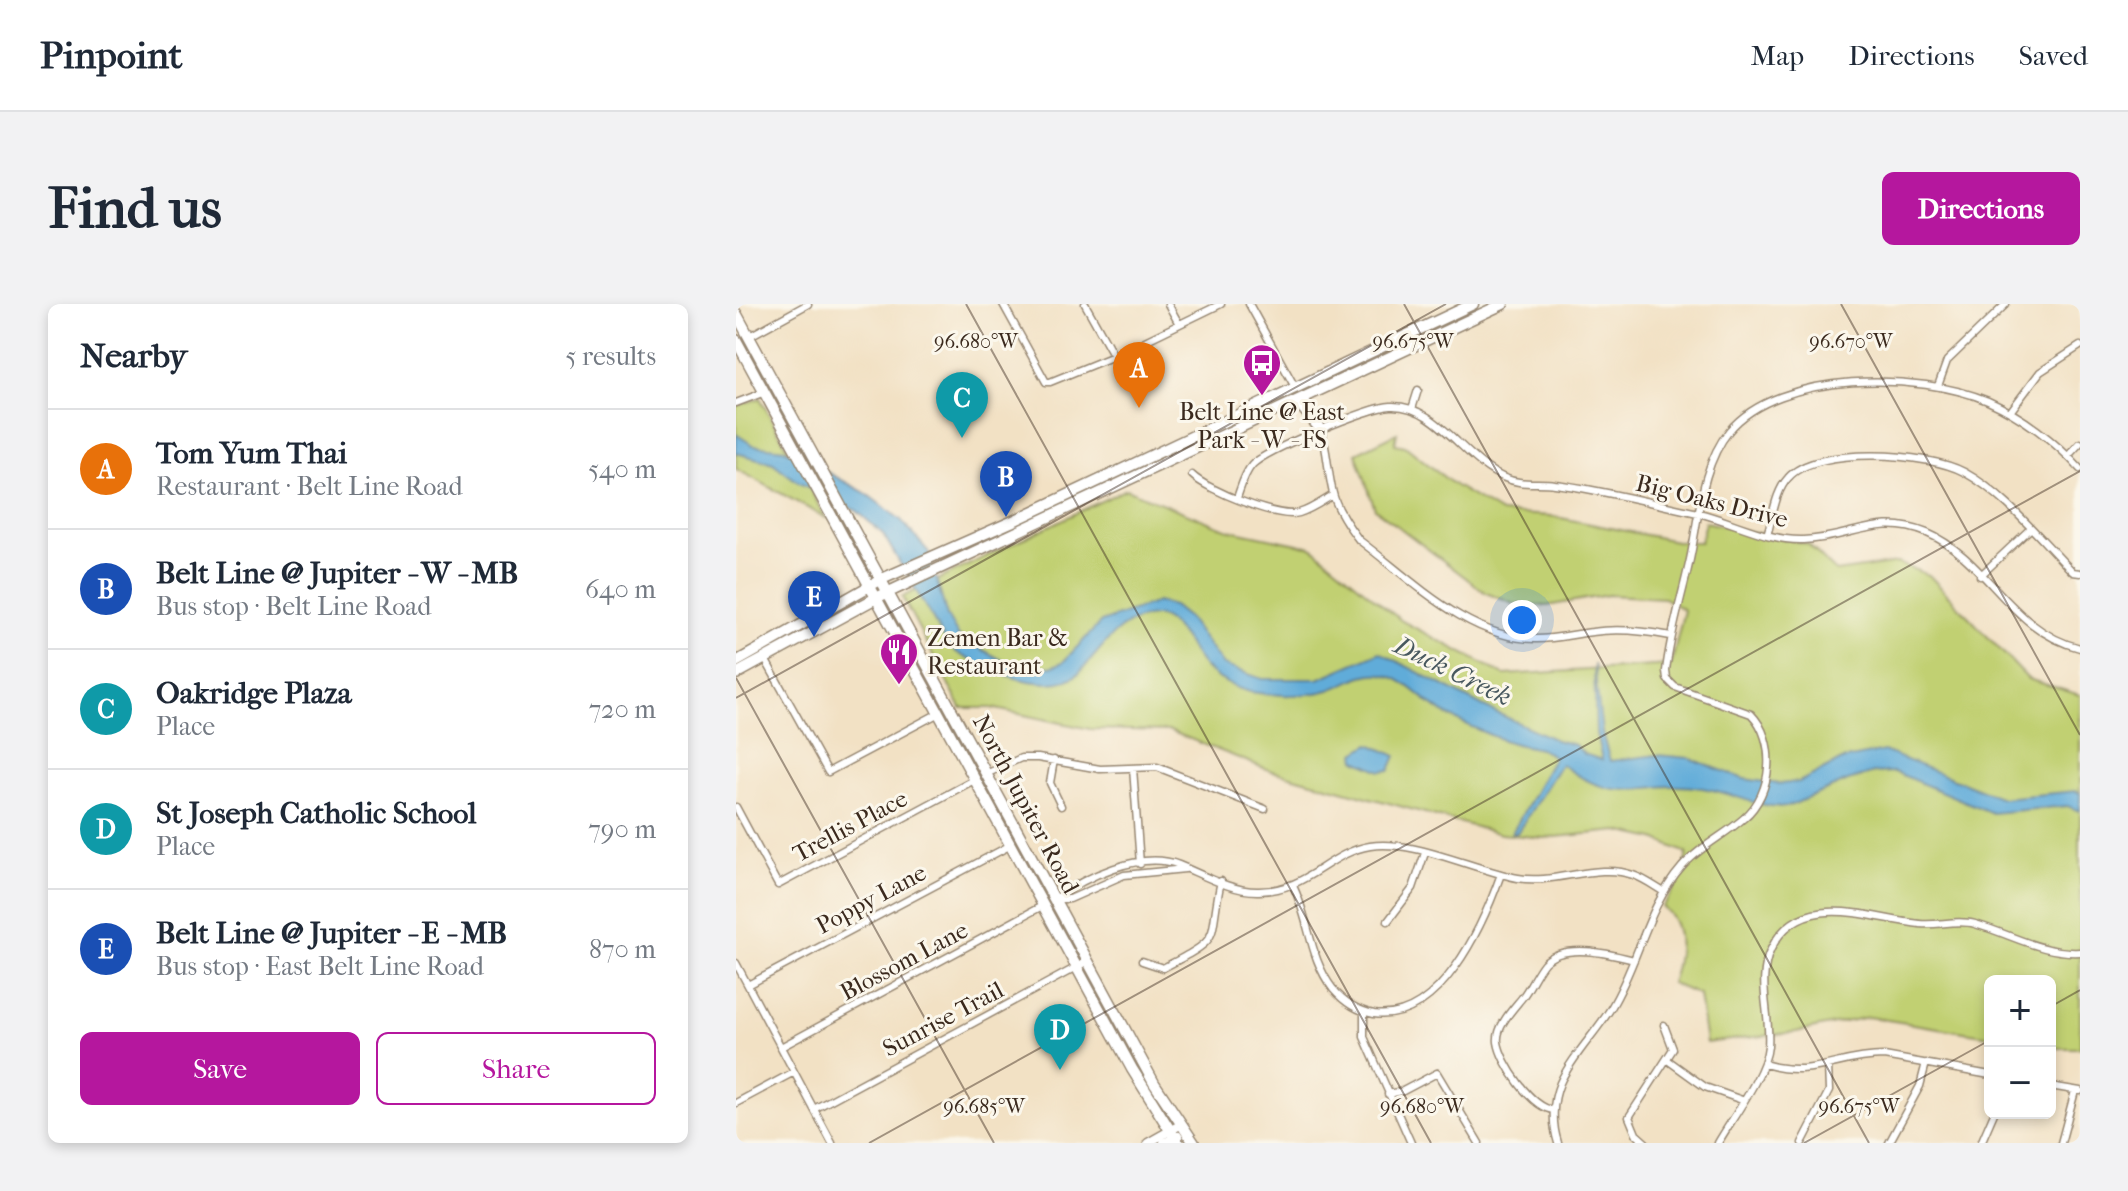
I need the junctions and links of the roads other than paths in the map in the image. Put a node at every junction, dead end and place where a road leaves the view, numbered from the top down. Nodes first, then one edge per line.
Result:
1 (808, 304) edge
2 (1003, 304) edge
3 (1085, 304) edge
4 (1168, 304) edge
5 (1221, 304) edge
6 (1249, 304) edge
7 (1473, 304) edge
8 (1503, 304) edge
9 (2006, 304) edge
10 (1452, 308) edge
11 (736, 313) edge
12 (1179, 324) junction
13 (1460, 324) junction
14 (748, 337) junction
15 (737, 342) edge
16 (2080, 346) edge
17 (1114, 356) junction
18 (1938, 386) junction
19 (770, 389) junction
20 (1418, 390) dead end
21 (1298, 393) junction
22 (736, 403) edge
23 (1412, 409) junction
24 (2010, 412) junction
25 (1236, 422) junction
26 (1319, 431) junction
27 (2080, 443) edge
28 (2068, 456) junction
29 (2080, 469) edge
30 (1120, 470) junction
31 (1192, 475) dead end
32 (1125, 481) junction
33 (1333, 495) junction
34 (1237, 498) junction
35 (1699, 514) junction
36 (2030, 529) junction
37 (1767, 535) junction
38 (2080, 573) edge
39 (1980, 576) junction
40 (882, 579) junction
41 (868, 586) junction
42 (889, 592) junction
43 (876, 598) junction
44 (1671, 636) junction
45 (2080, 648) edge
46 (765, 659) junction
47 (736, 662) edge
48 (736, 674) edge
49 (940, 689) junction
50 (929, 695) junction
51 (939, 713) junction
52 (1054, 760) junction
53 (1133, 768) junction
54 (981, 776) junction
55 (1061, 806) dead end
56 (736, 807) edge
57 (1265, 809) dead end
58 (1011, 845) junction
59 (1425, 853) junction
60 (1140, 868) junction
61 (1501, 874) junction
62 (1221, 881) junction
63 (1293, 886) junction
64 (1664, 892) junction
65 (1055, 899) junction
66 (1043, 906) junction
67 (1388, 921) dead end
68 (2080, 952) edge
69 (1634, 960) junction
70 (1088, 961) junction
71 (1142, 961) dead end
72 (736, 963) edge
73 (1078, 967) junction
74 (748, 985) junction
75 (1113, 1007) junction
76 (1364, 1012) junction
77 (1102, 1013) junction
78 (1664, 1025) dead end
79 (781, 1047) junction
80 (1669, 1061) junction
81 (1143, 1063) junction
82 (1926, 1063) junction
83 (1764, 1064) junction
84 (1828, 1065) junction
85 (1132, 1069) junction
86 (794, 1072) junction
87 (1984, 1074) edge
88 (2056, 1087) edge
89 (2077, 1091) edge
90 (1388, 1094) junction
91 (1742, 1100) junction
92 (736, 1103) edge
93 (814, 1109) junction
94 (1554, 1110) junction
95 (1991, 1119) edge
96 (1183, 1128) junction
97 (1171, 1139) edge
98 (830, 1142) edge
99 (1148, 1143) edge
100 (1194, 1143) edge
101 (1411, 1143) edge
102 (1479, 1143) edge
103 (1558, 1143) edge
104 (1646, 1143) edge
105 (1718, 1143) edge
106 (1802, 1143) edge
107 (1889, 1143) edge
108 (1981, 1143) edge
109 (2061, 1143) edge

1 - 14 street
2 - 17 street
3 - 17 street
4 - 12 street
5 - 12 street
6 - 21 street
7 - 10 main road
8 - 13 main road
9 - 18 street
10 - 13 street
10 - 21 main road
11 - 14 main road, North Jupiter Road
12 - 17 street
13 - 21 main road
14 - 15 street
14 - 19 main road, North Jupiter Road
15 - 19 main road, North Jupiter Road
16 - 24 street
18 - 24 street
18 - 35 street
19 - 22 street
19 - 40 main road, North Jupiter Road
19 - 41 main road, North Jupiter Road
20 - 23 street
21 - 25 main road
21 - 26 street
23 - 26 street
23 - 35 street, Big Oaks Drive
24 - 28 street
25 - 30 main road
25 - 32 main road
26 - 33 street
26 - 34 street
27 - 28 street
28 - 29 street
30 - 32 main road
30 - 40 main road
31 - 34 street
32 - 42 main road
33 - 34 street
33 - 44 street
35 - 37 street, Big Oaks Drive
35 - 44 street
36 - 37 street
36 - 38 street
36 - 39 street
37 - 39 street, Big Oaks Drive
39 - 45 street, Big Oaks Drive
40 - 41 main road
40 - 42 main road, North Jupiter Road
41 - 43 main road, North Jupiter Road
41 - 47 main road
42 - 43 main road
42 - 49 main road, North Jupiter Road
43 - 46 main road
43 - 50 main road, North Jupiter Road
44 - 64 street
46 - 48 main road
46 - 51 street
49 - 50 main road
49 - 54 main road, North Jupiter Road
50 - 51 main road, North Jupiter Road
51 - 54 main road, North Jupiter Road
52 - 53 street
52 - 54 street
52 - 55 street
53 - 57 street
53 - 60 street
54 - 56 street, Trellis Place
54 - 58 main road, North Jupiter Road
54 - 65 main road, North Jupiter Road
58 - 66 main road, North Jupiter Road
58 - 74 street, Poppy Lane
59 - 61 street
59 - 63 street
59 - 67 street
60 - 62 street, Blossom Lane
60 - 65 street, Blossom Lane
61 - 64 street
61 - 76 street
62 - 63 street
62 - 71 street
63 - 76 street
64 - 69 street
65 - 66 street, Blossom Lane
65 - 70 main road, North Jupiter Road
66 - 73 main road, North Jupiter Road
66 - 79 street, Blossom Lane
68 - 83 street
69 - 94 street
69 - 94 street
70 - 73 street, Sunrise Trail
70 - 75 main road, North Jupiter Road
72 - 74 street
73 - 77 main road, North Jupiter Road
73 - 93 street, Sunrise Trail
74 - 79 street
75 - 77 main road
75 - 81 main road, North Jupiter Road
76 - 90 street
77 - 85 main road, North Jupiter Road
78 - 80 street
79 - 86 street
80 - 91 street
80 - 104 street
81 - 85 main road
81 - 96 main road, North Jupiter Road
82 - 84 street
82 - 87 street
82 - 107 street
83 - 84 street
83 - 91 street
84 - 106 street
85 - 97 main road, North Jupiter Road
86 - 92 street
86 - 93 street
88 - 89 street
89 - 109 street
90 - 101 street
90 - 102 street
91 - 105 street
93 - 98 street
94 - 103 street
95 - 108 street
96 - 97 street
96 - 100 main road, North Jupiter Road
97 - 99 street

